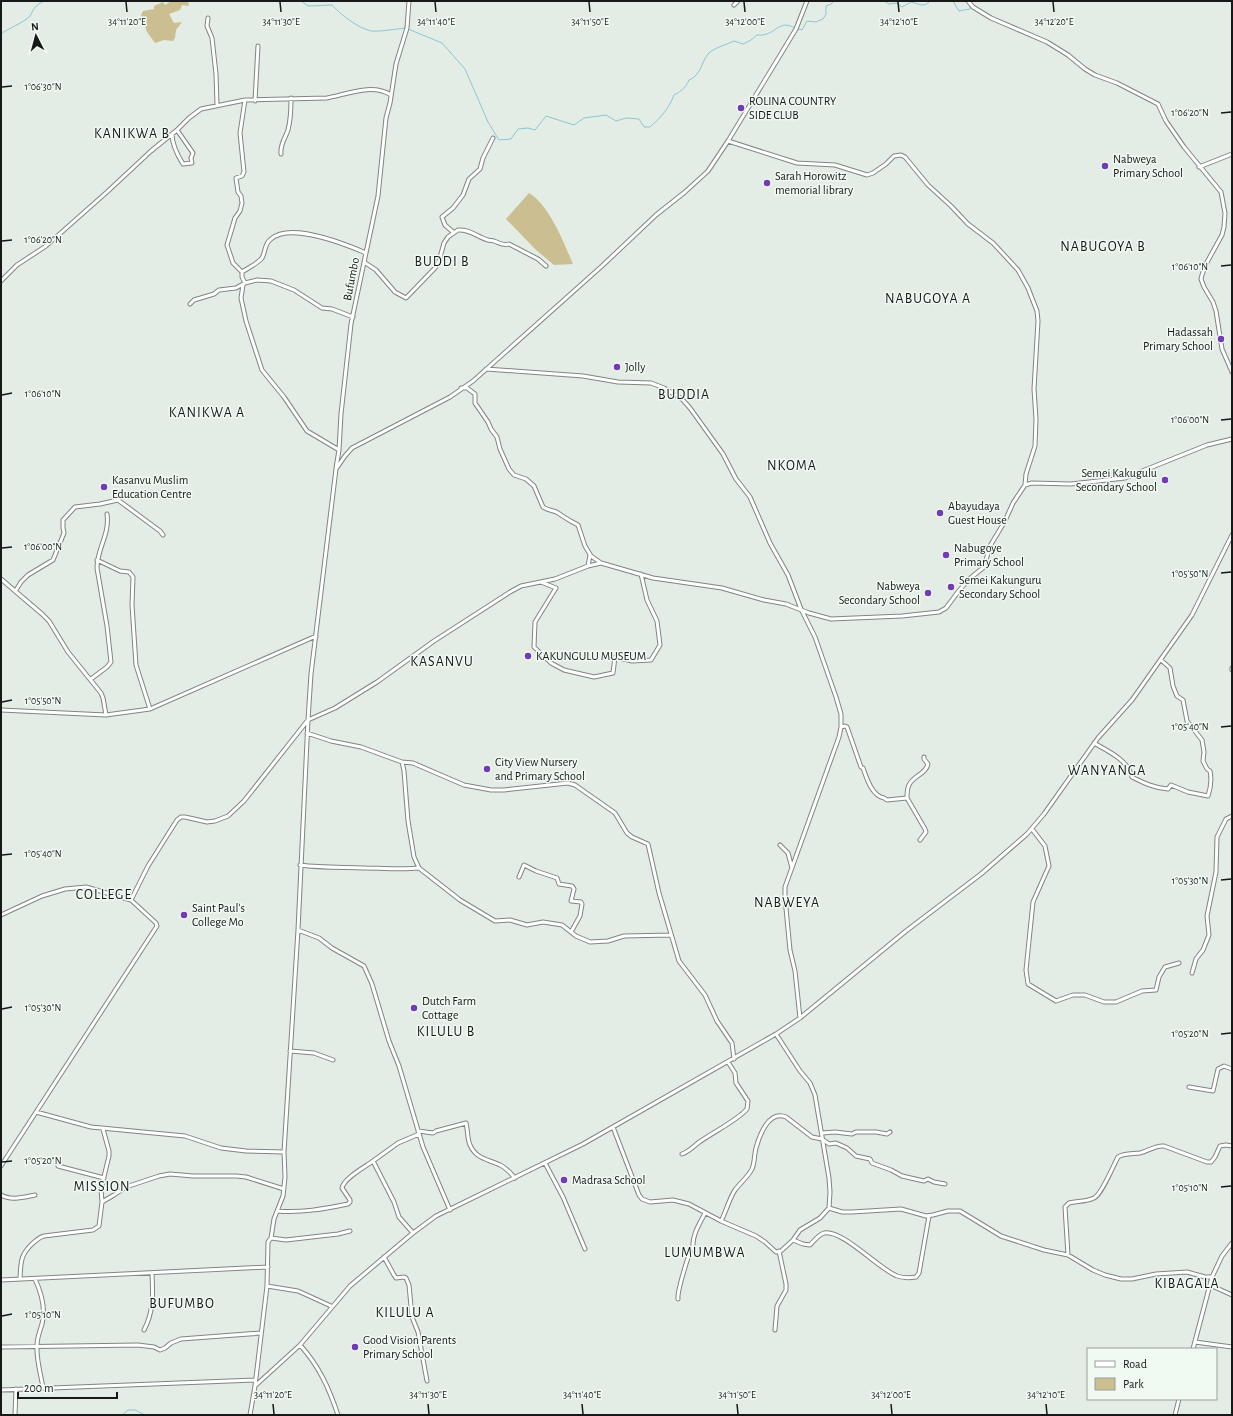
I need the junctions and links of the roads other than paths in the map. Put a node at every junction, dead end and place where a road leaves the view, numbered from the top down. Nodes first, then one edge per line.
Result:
1 (410, 1) edge
2 (738, 1) edge
3 (807, 1) edge
4 (968, 1) edge
5 (734, 5) dead end
6 (208, 18) dead end
7 (258, 46) dead end
8 (391, 95) junction
9 (291, 98) junction
10 (245, 100) junction
11 (255, 101) junction
12 (217, 105) junction
13 (177, 130) junction
14 (172, 134) junction
15 (493, 138) dead end
16 (728, 141) junction
17 (281, 154) dead end
18 (1232, 154) edge
19 (1199, 167) junction
20 (453, 232) junction
21 (366, 253) junction
22 (364, 262) junction
23 (546, 266) dead end
24 (242, 272) junction
25 (1, 281) edge
26 (244, 284) junction
27 (190, 304) dead end
28 (353, 317) junction
29 (486, 369) junction
30 (1232, 372) edge
31 (461, 388) junction
32 (1232, 439) edge
33 (339, 450) junction
34 (336, 469) junction
35 (1025, 485) junction
36 (107, 514) dead end
37 (163, 536) dead end
38 (1232, 538) edge
39 (590, 555) junction
40 (97, 560) junction
41 (601, 563) junction
42 (588, 566) junction
43 (641, 574) junction
44 (1, 579) edge
45 (539, 582) junction
46 (16, 590) junction
47 (801, 609) junction
48 (816, 615) junction
49 (806, 618) junction
50 (316, 636) junction
51 (1161, 660) junction
52 (91, 679) junction
53 (150, 709) junction
54 (1, 710) edge
55 (106, 715) junction
56 (308, 720) junction
57 (841, 727) junction
58 (307, 733) junction
59 (1094, 743) junction
60 (924, 757) dead end
61 (402, 762) junction
62 (907, 798) junction
63 (1232, 816) edge
64 (1032, 829) junction
65 (920, 840) dead end
66 (780, 845) dead end
67 (300, 864) junction
68 (419, 868) junction
69 (792, 870) junction
70 (519, 877) dead end
71 (131, 900) junction
72 (1, 915) edge
73 (298, 930) junction
74 (571, 932) junction
75 (671, 935) junction
76 (1179, 963) dead end
77 (1192, 974) dead end
78 (800, 1018) junction
79 (776, 1034) junction
80 (290, 1051) junction
81 (734, 1059) junction
82 (333, 1060) dead end
83 (728, 1062) junction
84 (1232, 1069) edge
85 (1189, 1087) dead end
86 (36, 1112) junction
87 (613, 1126) junction
88 (103, 1129) junction
89 (890, 1132) dead end
90 (418, 1133) junction
91 (822, 1133) junction
92 (822, 1139) junction
93 (1232, 1146) edge
94 (284, 1152) junction
95 (682, 1154) dead end
96 (373, 1161) junction
97 (545, 1162) junction
98 (1, 1165) edge
99 (58, 1166) dead end
100 (104, 1178) junction
101 (515, 1178) junction
102 (946, 1184) dead end
103 (284, 1189) junction
104 (1, 1195) edge
105 (35, 1196) dead end
106 (102, 1202) junction
107 (829, 1208) junction
108 (450, 1210) junction
109 (277, 1211) junction
110 (706, 1213) junction
111 (929, 1216) junction
112 (721, 1221) junction
113 (350, 1230) dead end
114 (413, 1233) junction
115 (271, 1238) junction
116 (793, 1240) junction
117 (1232, 1243) edge
118 (585, 1250) dead end
119 (779, 1252) junction
120 (1068, 1255) junction
121 (384, 1257) junction
122 (268, 1267) junction
123 (152, 1273) junction
124 (1212, 1277) junction
125 (20, 1278) junction
126 (35, 1279) junction
127 (1, 1280) edge
128 (1210, 1285) junction
129 (267, 1286) junction
130 (1232, 1295) edge
131 (678, 1299) dead end
132 (331, 1306) junction
133 (144, 1330) dead end
134 (775, 1330) dead end
135 (261, 1333) junction
136 (1195, 1342) junction
137 (300, 1345) junction
138 (36, 1346) junction
139 (1, 1347) edge
140 (1232, 1347) edge
141 (1193, 1348) edge
142 (256, 1380) junction
143 (427, 1381) dead end
144 (255, 1386) junction
145 (43, 1388) junction
146 (16, 1389) junction
147 (1, 1390) edge
148 (1179, 1400) edge
149 (15, 1415) edge
150 (250, 1415) edge
151 (338, 1415) edge
152 (1175, 1415) edge

1 - 8 street, Bufumbo
2 - 5 street
3 - 16 street
4 - 19 street
6 - 12 street
7 - 11 street
8 - 9 street
8 - 21 street, Bufumbo
9 - 11 street
9 - 17 street
10 - 11 street
10 - 12 street
10 - 24 street
12 - 13 street
13 - 14 street
13 - 14 street
14 - 25 street
15 - 20 street
16 - 29 street
16 - 35 street
18 - 19 street
19 - 30 street
20 - 22 street
20 - 23 street
21 - 22 street, Bufumbo
21 - 24 street
22 - 28 street, Bufumbo
24 - 26 street
26 - 27 street
26 - 28 street
26 - 33 street
28 - 33 street, Bufumbo
29 - 31 street
29 - 47 street
31 - 34 street
31 - 39 street
32 - 35 street
33 - 34 street, Bufumbo
34 - 50 street, Bufumbo
35 - 48 street
36 - 40 street
37 - 46 street
38 - 51 street
39 - 41 street
39 - 42 street
40 - 52 street
40 - 53 street
41 - 42 street
41 - 43 street
42 - 45 street
43 - 45 street
43 - 47 street
44 - 46 street
45 - 56 street
46 - 52 street
47 - 48 street
47 - 49 street
48 - 49 street
49 - 57 street
50 - 53 street
50 - 56 street, Bufumbo
51 - 59 street
51 - 59 street
52 - 55 street
53 - 55 street
54 - 55 street
56 - 58 street, Bufumbo
56 - 71 street
57 - 62 street
57 - 69 street
58 - 61 street
58 - 67 street, Bufumbo
59 - 64 street
60 - 62 street
61 - 68 street
61 - 75 street
62 - 65 street
63 - 77 street
64 - 76 street
64 - 78 street
66 - 69 street
67 - 68 street
67 - 73 street, Bufumbo
68 - 74 street
69 - 78 street
70 - 74 street
71 - 72 street
71 - 86 street
73 - 80 street, Bufumbo
73 - 90 street
74 - 75 street
75 - 81 street
78 - 79 street
79 - 81 street
79 - 91 street
80 - 82 street
80 - 94 street, Bufumbo
81 - 83 street
83 - 87 street
83 - 95 street
84 - 85 street
86 - 88 street
86 - 98 street
87 - 97 street
87 - 110 street
88 - 94 street
88 - 100 street
89 - 91 street
90 - 96 street
90 - 101 street
90 - 108 street
91 - 92 street
92 - 102 street
92 - 107 street
92 - 112 street
93 - 120 street
94 - 103 street, Bufumbo
96 - 109 street
96 - 114 street
97 - 101 street
97 - 118 street
99 - 100 street
100 - 106 street
101 - 108 street
103 - 106 street
103 - 109 street, Bufumbo
104 - 105 street
106 - 125 street
107 - 111 street
107 - 116 street
108 - 114 street
109 - 115 street, Bufumbo
110 - 112 street
110 - 131 street
111 - 116 street
111 - 120 street
112 - 119 street
113 - 115 street
114 - 121 street
115 - 122 street, Bufumbo
116 - 119 street
117 - 124 street
119 - 134 street
120 - 124 street
121 - 132 street
121 - 143 street
122 - 123 street
122 - 129 street, Bufumbo
123 - 126 street
123 - 133 street
124 - 128 street
125 - 126 street
125 - 127 street
126 - 138 street
128 - 130 street
128 - 136 street
129 - 132 street
129 - 135 street, Bufumbo
132 - 137 street
135 - 138 street
135 - 142 street, Bufumbo
136 - 140 street
136 - 141 street
137 - 144 street
137 - 151 street
138 - 139 street
138 - 145 street
142 - 144 street, Bufumbo
142 - 145 street
144 - 150 street, Bufumbo
145 - 146 street
146 - 147 street
146 - 149 street
148 - 152 street

